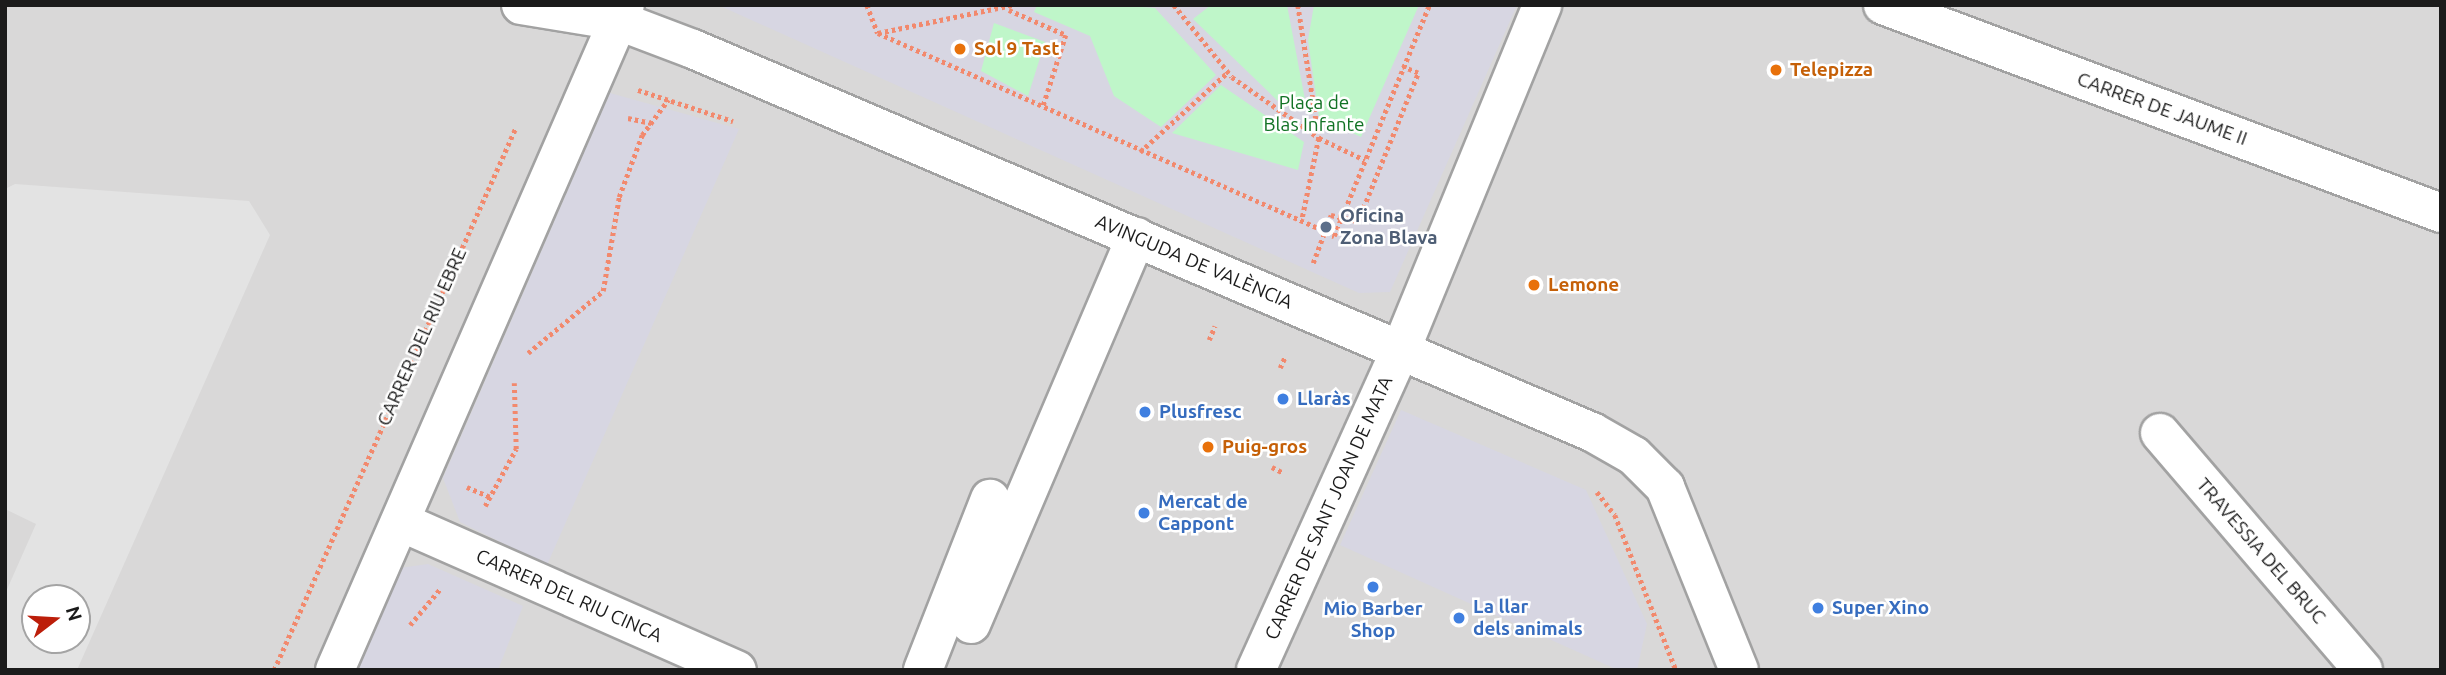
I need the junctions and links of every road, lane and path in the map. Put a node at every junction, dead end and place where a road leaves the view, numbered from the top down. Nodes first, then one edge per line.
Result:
1 (521, 5) edge
2 (867, 5) edge
3 (1174, 5) edge
4 (1298, 5) edge
5 (1429, 5) edge
6 (1542, 5) edge
7 (1883, 5) edge
8 (1010, 8) edge
9 (622, 13) edge
10 (878, 33) junction
11 (1403, 67) junction
12 (1228, 72) junction
13 (668, 100) dead end
14 (1043, 107) junction
15 (521, 115) dead end
16 (1318, 138) junction
17 (1140, 152) junction
18 (1366, 160) junction
19 (2441, 213) edge
20 (1342, 216) junction
21 (1302, 220) junction
22 (1136, 237) junction
23 (1309, 271) dead end
24 (1215, 326) dead end
25 (1209, 340) dead end
26 (1402, 347) junction
27 (524, 356) dead end
28 (1285, 357) dead end
29 (1280, 368) dead end
30 (514, 376) dead end
31 (2160, 433) dead end
32 (1272, 467) dead end
33 (1282, 472) dead end
34 (990, 499) dead end
35 (478, 518) dead end
36 (401, 522) junction
37 (444, 584) dead end
38 (971, 624) dead end
39 (402, 634) dead end
40 (274, 670) edge
41 (335, 670) edge
42 (737, 670) edge
43 (923, 670) edge
44 (1256, 670) edge
45 (1739, 670) edge
46 (2363, 670) edge

1 - 9 street, AVINGUDA DE VALÈNCIA
2 - 10 path
3 - 12 path
4 - 16 path
5 - 11 path
6 - 26 street
7 - 19 street, CARRER DE JAUME II
8 - 10 path
8 - 14 path
9 - 22 street, AVINGUDA DE VALÈNCIA
9 - 36 street
10 - 14 path
11 - 18 path
11 - 20 path
12 - 16 path
12 - 17 path
13 - 27 path
14 - 17 path
15 - 40 path, CARRER DEL RIU EBRE
16 - 18 path
16 - 21 path
17 - 21 path
18 - 20 path
20 - 21 path, bridge
20 - 23 path
22 - 26 street, AVINGUDA DE VALÈNCIA
22 - 38 street
24 - 25 path
26 - 44 street, CARRER DE SANT JOAN DE MATA
26 - 45 street, AVINGUDA DE VALÈNCIA
28 - 29 path
30 - 35 path
31 - 46 street, TRAVESSIA DEL BRUC
32 - 33 path
34 - 43 street
36 - 41 street
36 - 42 street, CARRER DEL RIU CINCA
37 - 39 path

